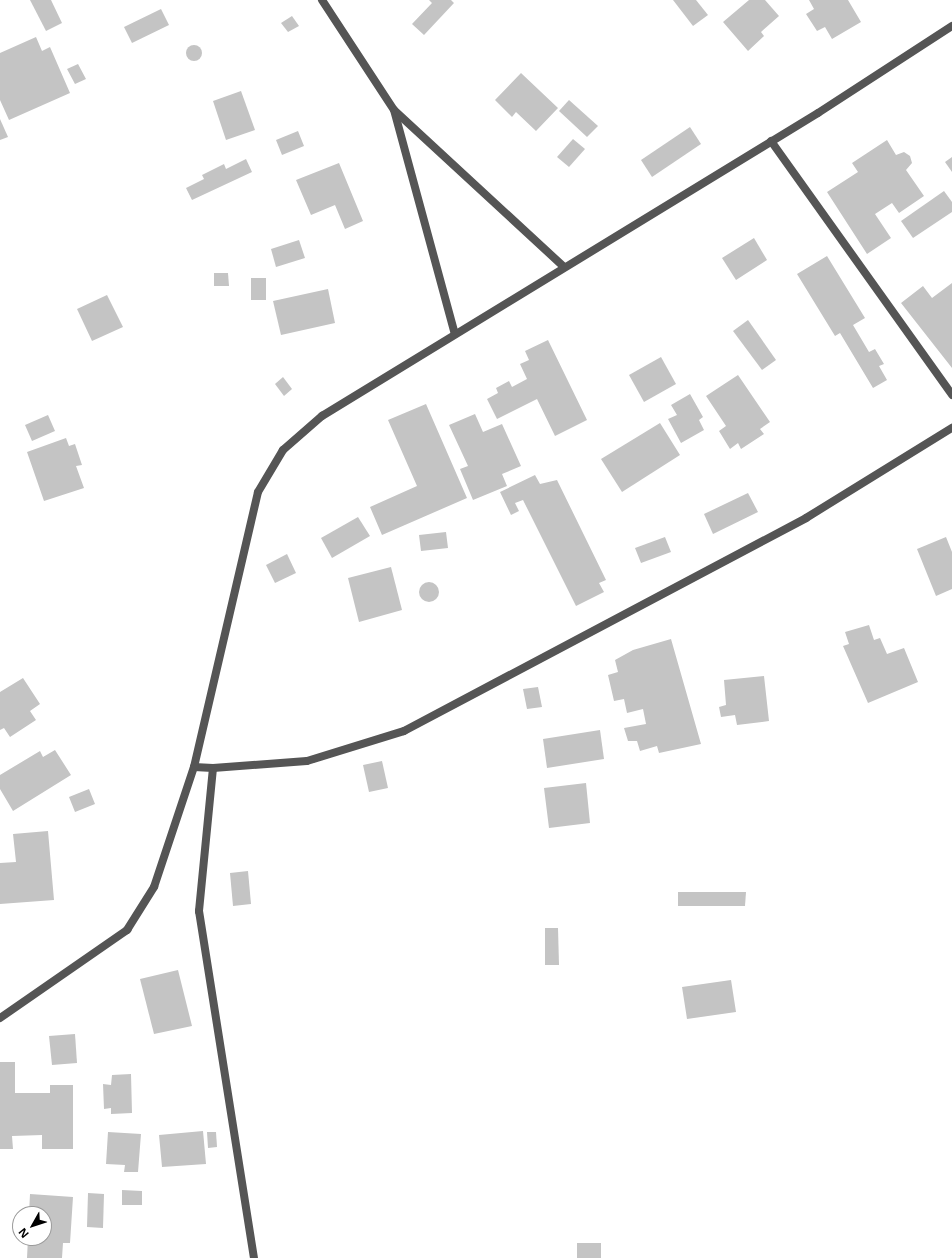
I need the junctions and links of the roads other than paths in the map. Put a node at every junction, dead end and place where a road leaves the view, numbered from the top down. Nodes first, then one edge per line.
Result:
1 (322, 0) edge
2 (952, 26) edge
3 (394, 110) junction
4 (771, 141) junction
5 (564, 268) junction
6 (455, 334) junction
7 (952, 395) edge
8 (952, 428) edge
9 (194, 766) junction
10 (213, 768) junction
11 (0, 1018) edge
12 (254, 1258) edge

1 - 3 street
2 - 4 street
3 - 5 street
3 - 6 street
4 - 5 street
4 - 7 street
5 - 6 street
6 - 9 street
8 - 10 street
9 - 10 street
9 - 11 street
10 - 12 street

